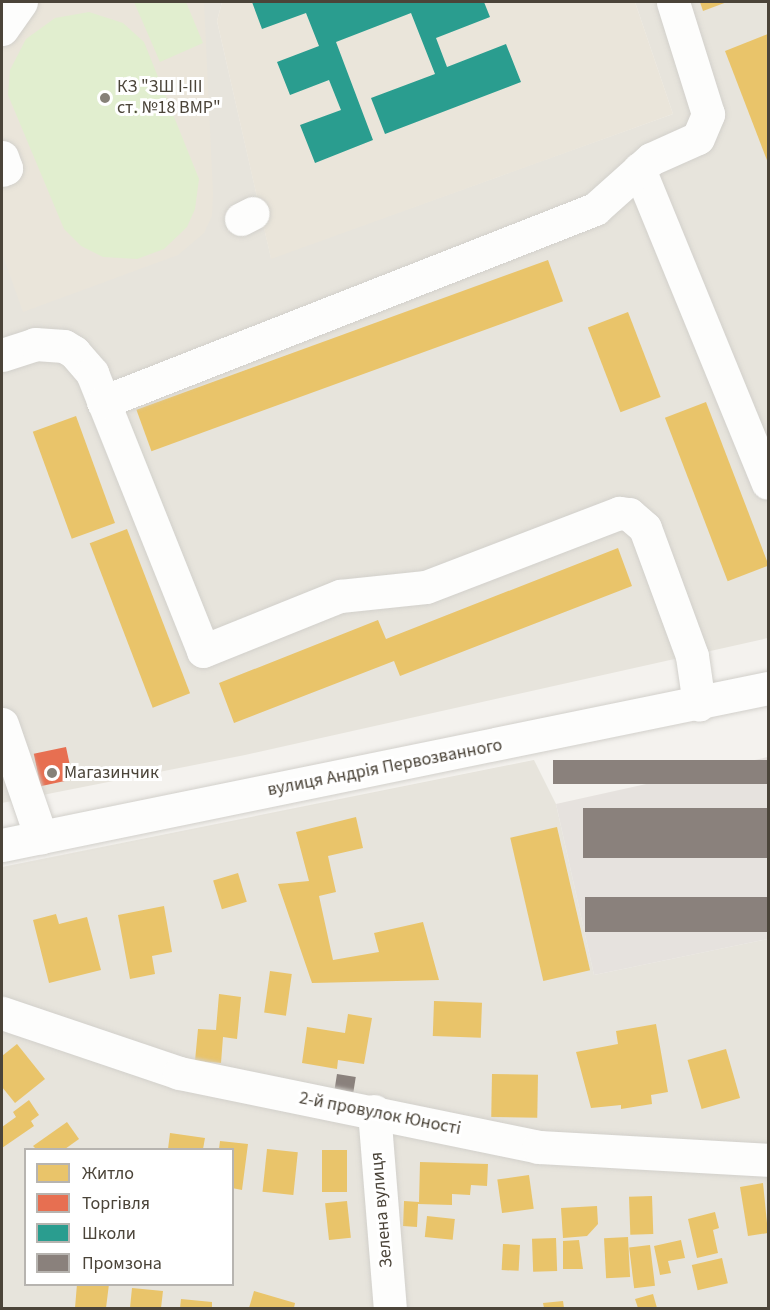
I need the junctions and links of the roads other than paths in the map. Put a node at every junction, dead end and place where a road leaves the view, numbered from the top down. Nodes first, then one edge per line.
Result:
1 (21, 2) edge
2 (672, 2) edge
3 (2, 29) edge
4 (2, 157) edge
5 (639, 169) junction
6 (2, 170) edge
7 (2, 355) edge
8 (103, 402) junction
9 (768, 483) edge
10 (768, 688) edge
11 (699, 704) junction
12 (2, 724) edge
13 (41, 837) junction
14 (2, 845) edge
15 (2, 1013) edge
16 (374, 1111) junction
17 (768, 1160) edge
18 (390, 1308) edge

1 - 3 street
2 - 5 street
4 - 6 street
5 - 8 street
5 - 9 street
7 - 8 street
8 - 11 street
10 - 11 street, вулиця Андрія Первозванного
11 - 13 street, вулиця Андрія Первозванного
12 - 13 street
13 - 14 street, вулиця Андрія Первозванного
15 - 16 street, 2-й провулок Юності
16 - 17 street, 2-й провулок Юності
16 - 18 street, Зелена вулиця

